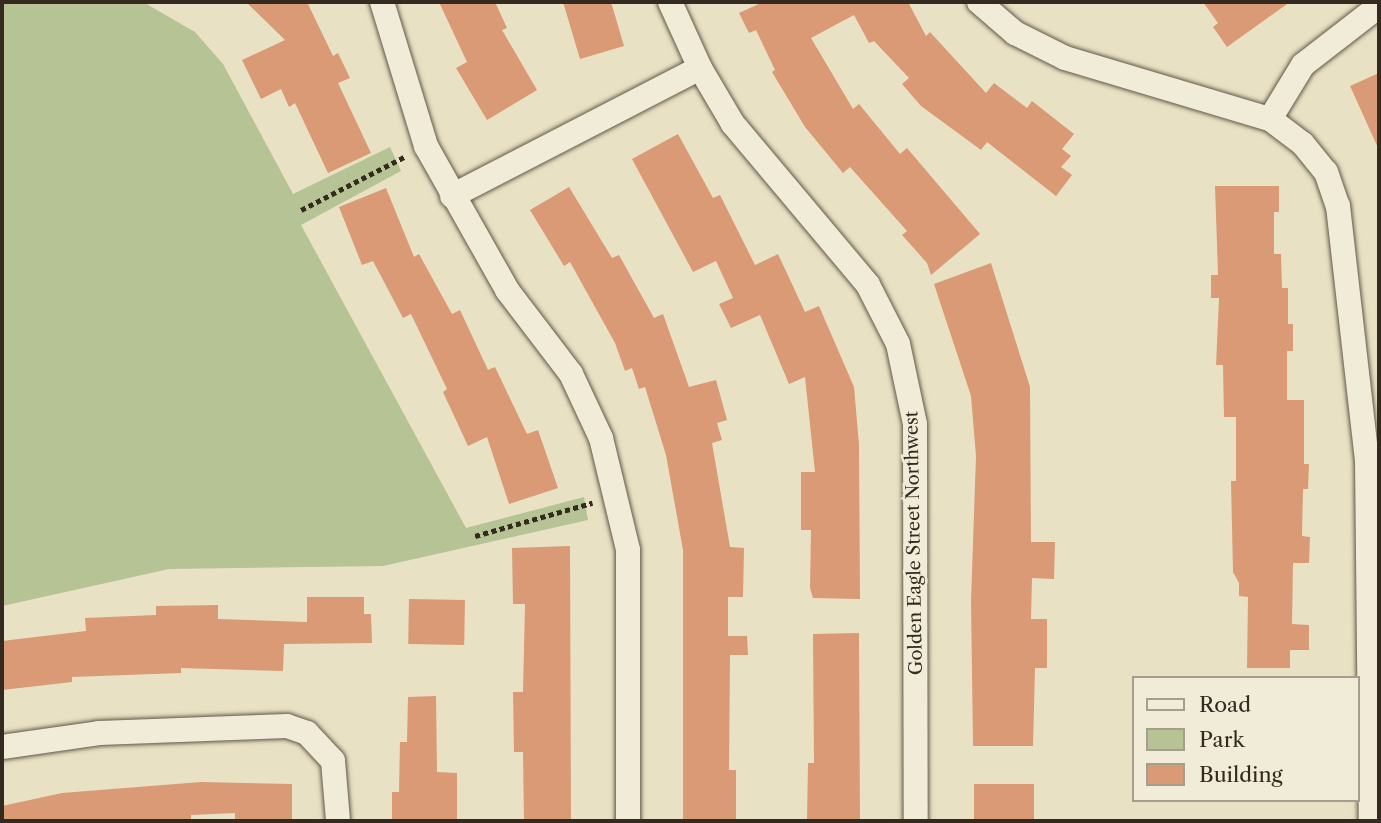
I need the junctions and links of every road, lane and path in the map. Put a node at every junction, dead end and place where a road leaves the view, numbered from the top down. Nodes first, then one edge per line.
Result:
1 (382, 2) edge
2 (670, 2) edge
3 (979, 2) edge
4 (1379, 6) edge
5 (700, 68) junction
6 (1270, 119) junction
7 (426, 146) junction
8 (452, 196) junction
9 (301, 210) dead end
10 (617, 496) junction
11 (475, 536) dead end
12 (1374, 633) edge
13 (2, 747) edge
14 (338, 821) edge
15 (628, 821) edge
16 (916, 821) edge
17 (1371, 821) edge

1 - 7 street
2 - 5 street, Golden Eagle Street Northwest
3 - 6 street
4 - 6 street
5 - 8 street
5 - 16 street, Golden Eagle Street Northwest
6 - 12 street
7 - 8 street
7 - 9 path
8 - 10 street
10 - 11 path
10 - 15 street
12 - 17 street
13 - 14 street

